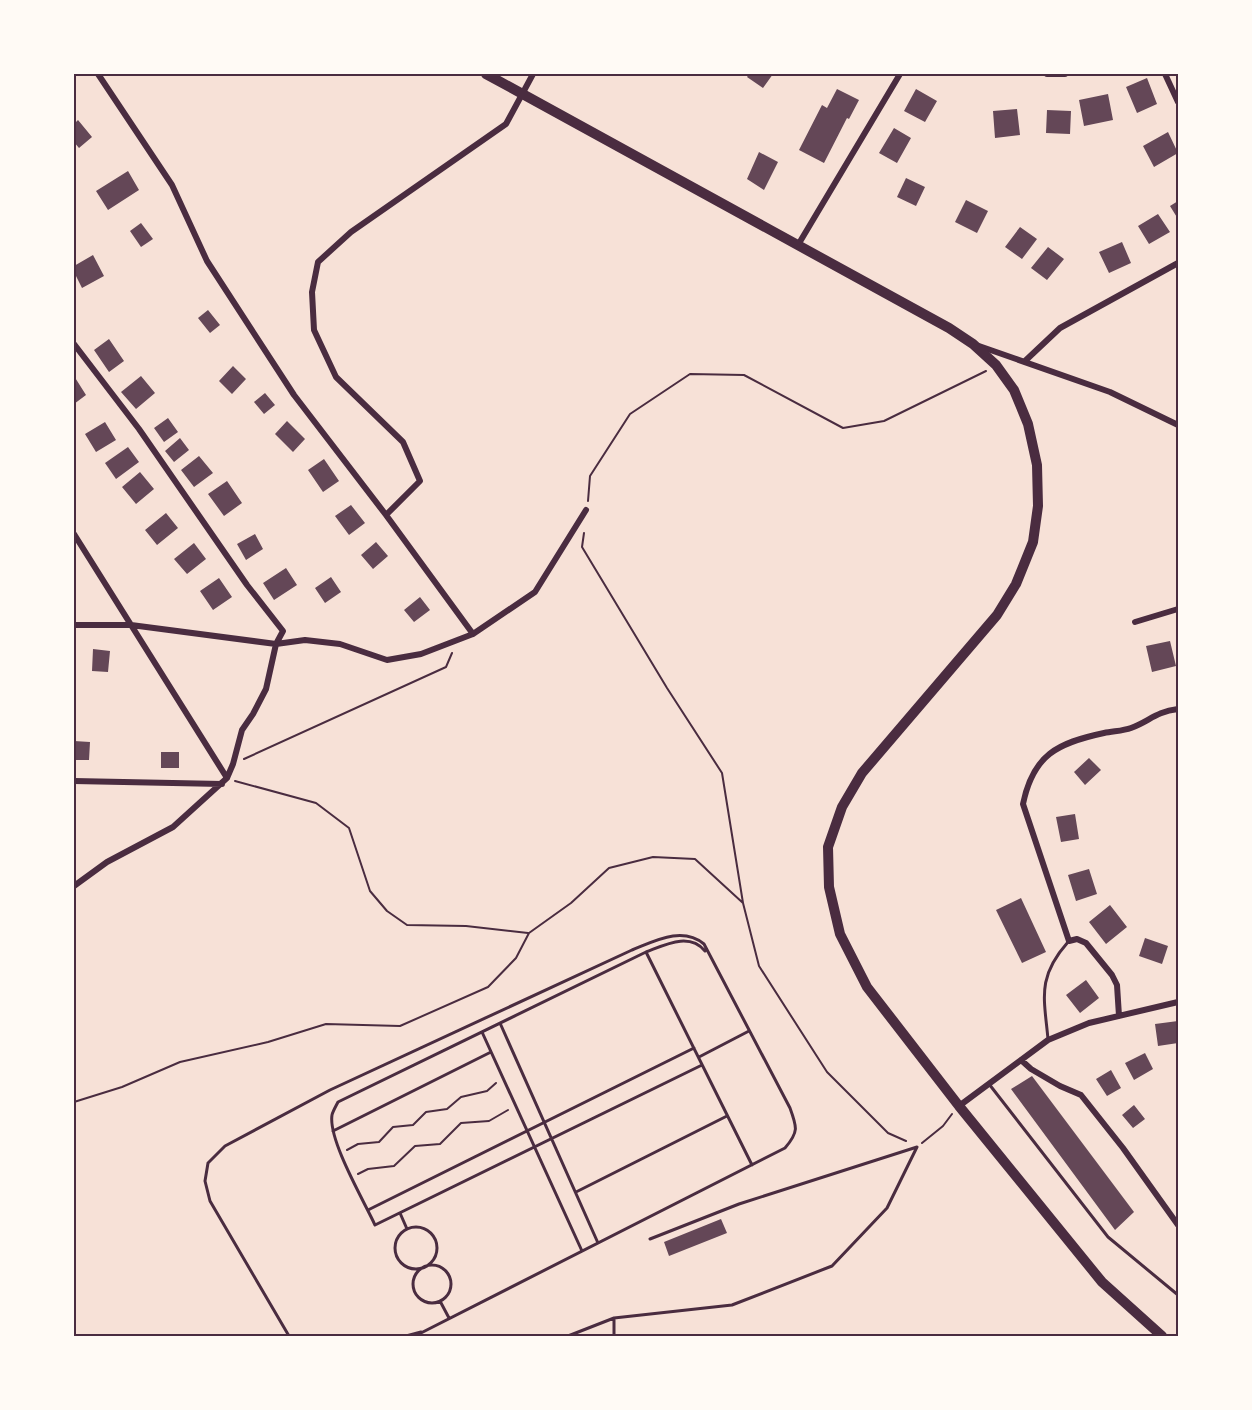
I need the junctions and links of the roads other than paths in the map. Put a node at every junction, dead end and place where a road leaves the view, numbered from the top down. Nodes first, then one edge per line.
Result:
1 (98, 74) edge
2 (486, 74) edge
3 (533, 74) edge
4 (900, 74) edge
5 (1047, 74) edge
6 (1065, 74) edge
7 (1165, 74) edge
8 (523, 93) junction
9 (1179, 102) edge
10 (798, 245) junction
11 (1179, 263) edge
12 (74, 344) edge
13 (973, 344) junction
14 (1025, 361) junction
15 (1179, 425) edge
16 (586, 510) road end
17 (386, 515) junction
18 (74, 534) edge
19 (1179, 609) edge
20 (1135, 622) dead end
21 (74, 625) edge
22 (131, 625) junction
23 (473, 634) junction
24 (276, 644) junction
25 (1179, 709) edge
26 (74, 781) edge
27 (224, 781) junction
28 (74, 886) edge
29 (1069, 941) junction
30 (646, 952) junction
31 (712, 960) junction
32 (1179, 1002) edge
33 (1119, 1016) junction
34 (500, 1023) junction
35 (750, 1031) junction
36 (482, 1032) junction
37 (1048, 1040) junction
38 (694, 1048) junction
39 (491, 1052) junction
40 (699, 1057) junction
41 (1021, 1060) junction
42 (702, 1065) junction
43 (989, 1083) junction
44 (959, 1106) junction
45 (728, 1116) junction
46 (545, 1123) junction
47 (333, 1131) junction
48 (527, 1131) junction
49 (552, 1139) junction
50 (534, 1147) junction
51 (752, 1165) junction
52 (576, 1191) junction
53 (368, 1210) junction
54 (399, 1213) junction
55 (1179, 1225) edge
56 (407, 1229) junction
57 (650, 1239) dead end
58 (598, 1243) junction
59 (582, 1251) junction
60 (423, 1267) junction
61 (1179, 1296) edge
62 (440, 1301) junction
63 (614, 1318) junction
64 (449, 1319) junction
65 (431, 1328) junction
66 (289, 1336) edge
67 (406, 1336) edge
68 (415, 1336) edge
69 (568, 1336) edge
70 (614, 1336) edge
71 (1162, 1336) edge

1 - 17 street
2 - 8 main road
3 - 8 street
4 - 10 street
5 - 6 street
7 - 9 street
8 - 10 main road
8 - 17 street
10 - 13 main road
11 - 14 street
12 - 24 street
13 - 14 street
13 - 44 main road
14 - 15 street
16 - 23 street
17 - 23 street
18 - 22 street
19 - 20 street
21 - 22 street
22 - 24 street
22 - 27 street
23 - 24 street
24 - 27 street
25 - 29 street
26 - 27 street
27 - 28 street
29 - 33 street
29 - 37 lane
30 - 31 lane
30 - 34 lane
30 - 38 lane
31 - 35 lane
31 - 66 lane
32 - 33 street
33 - 37 street
34 - 36 lane
34 - 46 lane
35 - 40 lane
35 - 51 lane
36 - 39 lane
36 - 47 lane
37 - 41 street
38 - 40 lane
38 - 46 lane
39 - 47 lane
39 - 48 lane
40 - 42 lane
41 - 43 street
41 - 55 street
42 - 45 lane
42 - 49 lane
43 - 44 street
43 - 61 lane
44 - 71 main road
45 - 51 lane
45 - 52 lane
46 - 48 lane
46 - 49 lane
47 - 53 lane
48 - 50 lane
48 - 53 lane
49 - 50 lane
49 - 52 lane
50 - 54 lane
50 - 59 lane
51 - 58 lane
52 - 58 lane
53 - 54 lane
54 - 56 lane
56 - 60 lane
56 - 60 lane
57 - 63 lane
58 - 59 lane
59 - 64 lane
60 - 62 lane
60 - 62 lane
62 - 64 lane
63 - 69 lane
63 - 70 lane
64 - 65 lane
65 - 67 lane
65 - 68 lane

